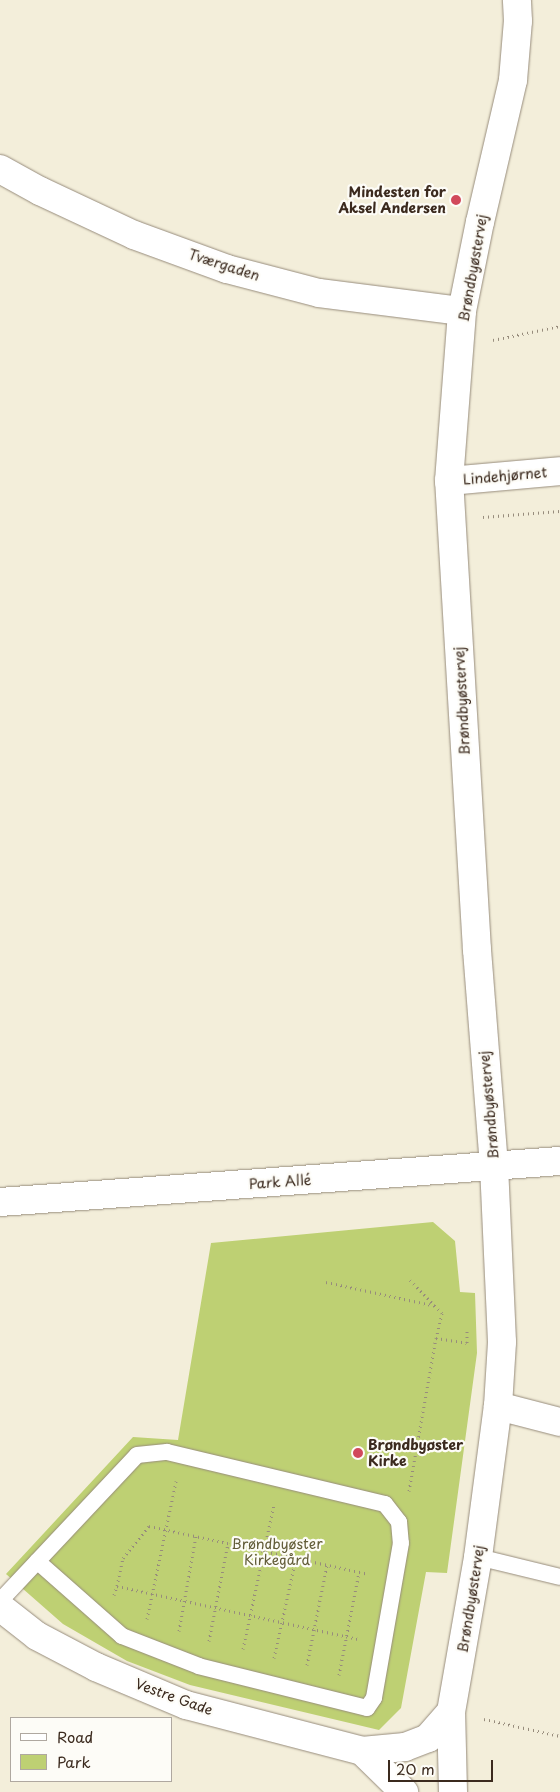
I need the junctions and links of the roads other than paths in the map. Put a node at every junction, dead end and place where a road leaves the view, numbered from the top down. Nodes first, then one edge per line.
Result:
1 (517, 0) edge
2 (0, 169) edge
3 (462, 311) junction
4 (560, 472) edge
5 (449, 481) junction
6 (560, 1161) edge
7 (494, 1166) junction
8 (0, 1202) edge
9 (498, 1406) junction
10 (560, 1422) edge
11 (478, 1556) junction
12 (38, 1561) junction
13 (560, 1577) edge
14 (0, 1601) edge
15 (0, 1607) edge
16 (451, 1712) junction
17 (362, 1751) junction
18 (404, 1792) edge
19 (453, 1792) edge

1 - 3 street, Brøndbyøstervej
2 - 3 street, Tværgaden
3 - 5 street, Brøndbyøstervej
4 - 5 street, Lindehjørnet
5 - 7 street, Brøndbyøstervej
6 - 7 street, Park Allé
7 - 8 street, Park Allé
7 - 9 street, Brøndbyøstervej
9 - 10 street
9 - 11 street, Brøndbyøstervej
11 - 13 lane
11 - 16 street, Brøndbyøstervej
12 - 12 lane
12 - 14 lane
15 - 17 street, Vestre Gade
16 - 17 street, Vestre Gade
16 - 19 street, Brøndbyøstervej
17 - 18 street, Vestre Gade

